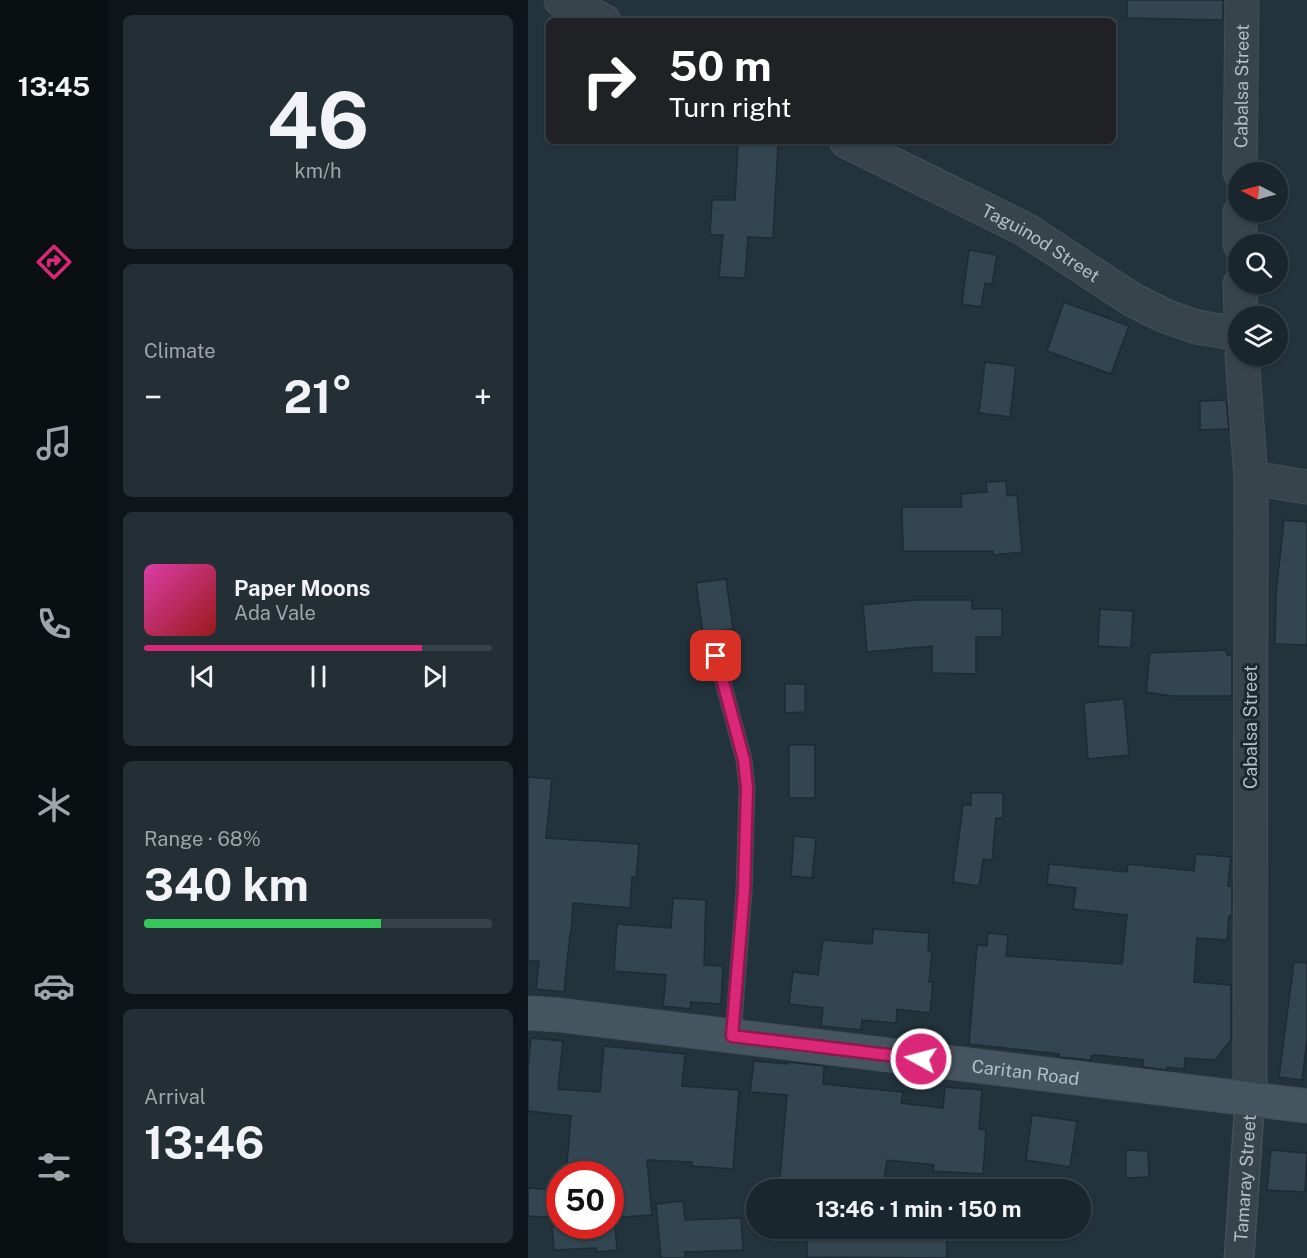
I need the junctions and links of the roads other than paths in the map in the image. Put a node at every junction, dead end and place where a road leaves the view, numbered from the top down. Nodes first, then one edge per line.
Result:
1 (561, 0) edge
2 (1242, 0) edge
3 (598, 18) edge
4 (852, 144) edge
5 (1240, 162) edge
6 (1228, 332) edge
7 (1243, 366) edge
8 (1251, 478) junction
9 (1307, 487) edge
10 (716, 656) dead end
11 (528, 1013) edge
12 (732, 1036) junction
13 (1250, 1099) junction
14 (1307, 1106) edge
15 (1239, 1258) edge

1 - 3 street
2 - 5 street, Cabalsa Street
4 - 6 street, Taguinod Street
7 - 8 street, Cabalsa Street
8 - 9 street
8 - 13 street, Cabalsa Street
10 - 12 lane
11 - 12 main road, Caritan Road
12 - 13 main road, Caritan Road
13 - 14 main road, Caritan Road
13 - 15 street, Tamaray Street

